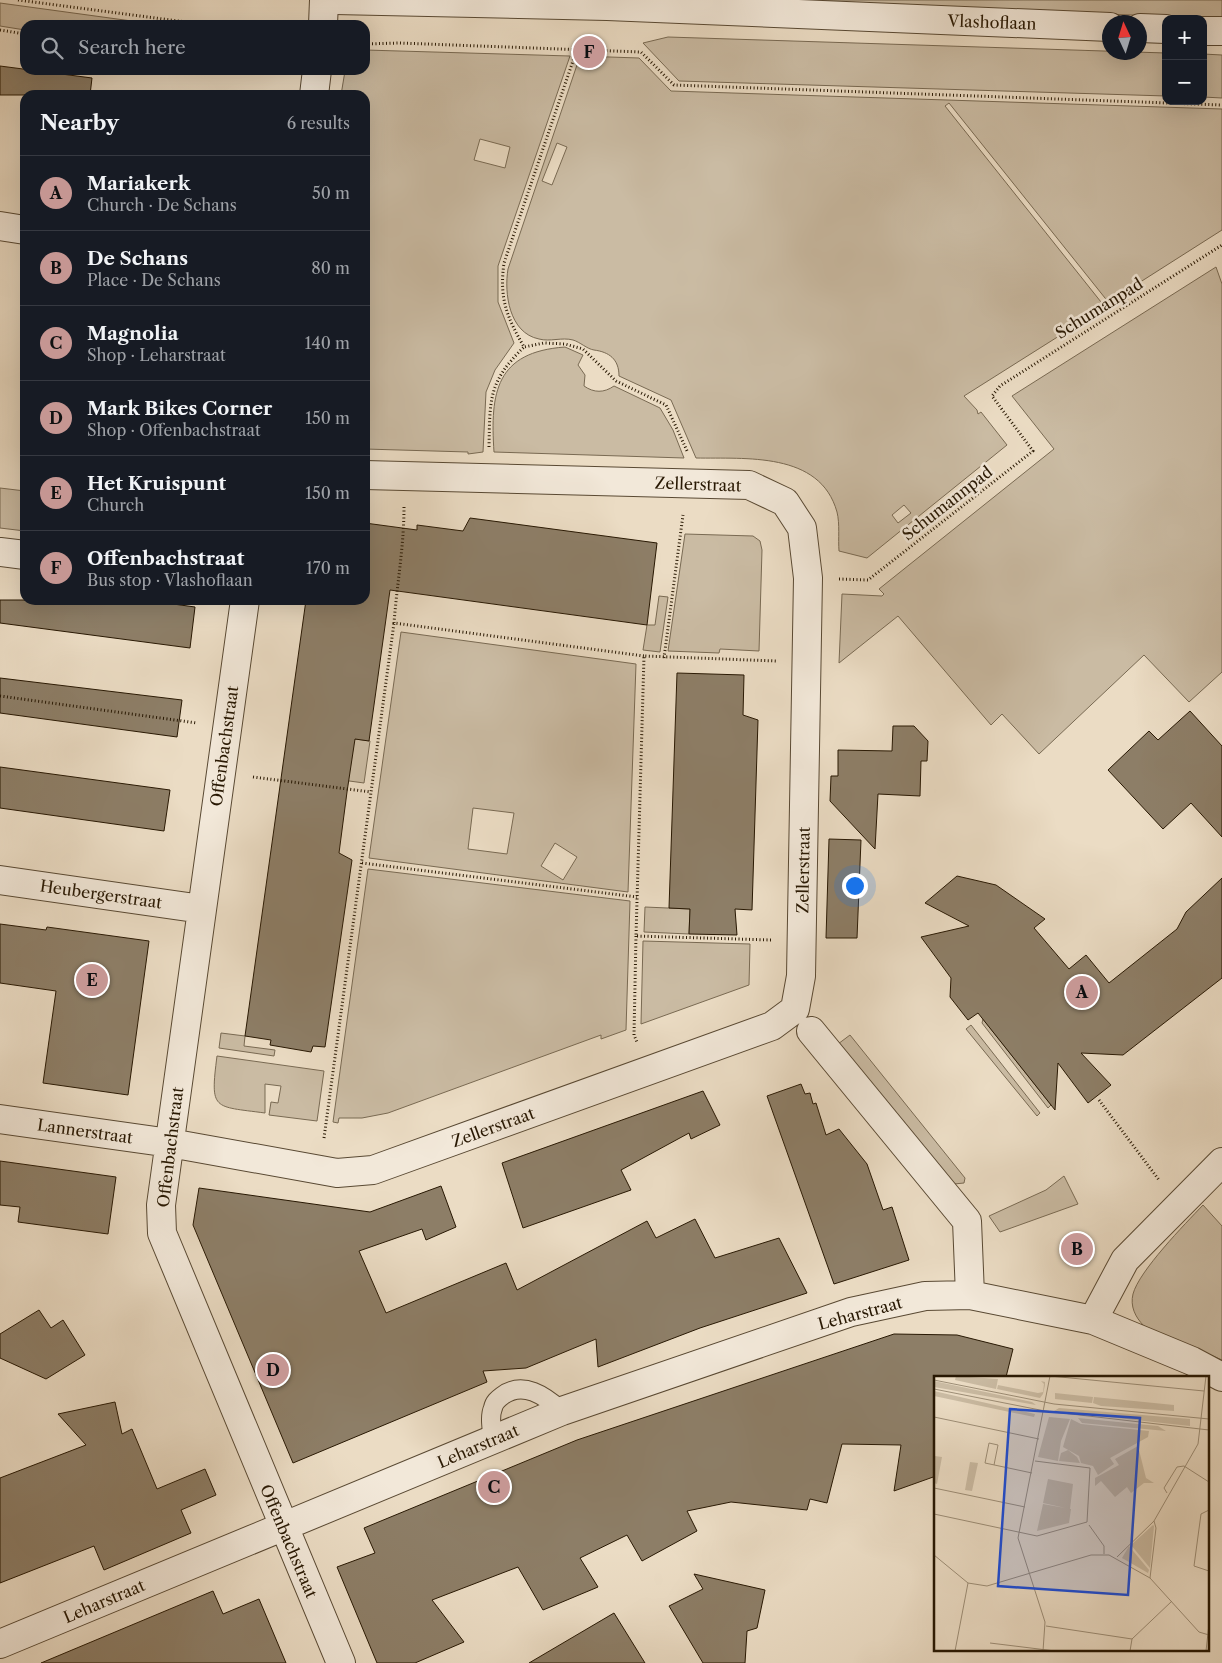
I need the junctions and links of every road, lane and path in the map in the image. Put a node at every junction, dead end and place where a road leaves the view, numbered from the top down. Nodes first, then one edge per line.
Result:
1 (18, 0) edge
2 (324, 0) edge
3 (335, 0) edge
4 (171, 20) edge
5 (323, 20) edge
6 (1102, 27) edge
7 (1147, 28) edge
8 (1162, 29) edge
9 (0, 30) edge
10 (1207, 30) edge
11 (1222, 31) edge
12 (20, 33) edge
13 (370, 44) edge
14 (574, 49) junction
15 (316, 75) edge
16 (315, 90) edge
17 (1222, 104) edge
18 (0, 226) edge
19 (20, 229) edge
20 (1222, 245) edge
21 (524, 347) junction
22 (992, 396) joint
23 (370, 475) edge
24 (404, 476) junction
25 (488, 478) junction
26 (687, 483) junction
27 (0, 552) edge
28 (20, 554) edge
29 (808, 578) junction
30 (244, 605) edge
31 (394, 623) junction
32 (644, 656) junction
33 (664, 658) junction
34 (807, 662) junction
35 (0, 696) edge
36 (227, 727) junction
37 (221, 772) junction
38 (371, 792) junction
39 (362, 863) junction
40 (0, 880) edge
41 (638, 897) junction
42 (202, 909) junction
43 (636, 936) junction
44 (802, 941) junction
45 (811, 1031) dead end
46 (647, 1072) junction
47 (1099, 1100) dead end
48 (0, 1119) edge
49 (170, 1143) junction
50 (1222, 1162) edge
51 (319, 1169) junction
52 (1180, 1206) junction
53 (970, 1295) junction
54 (1093, 1320) junction
55 (1222, 1377) edge
56 (562, 1411) junction
57 (493, 1440) junction
58 (282, 1526) junction
59 (0, 1644) edge
60 (341, 1663) edge

1 - 4 path
2 - 5 street
3 - 6 street, Vlashoflaan
7 - 8 street
9 - 12 path
10 - 11 street
13 - 14 path
14 - 17 path
14 - 21 path
15 - 16 street
18 - 19 street
20 - 22 path, Schumanpad
21 - 25 path
21 - 26 path
22 - 29 path, Schumannpad
23 - 24 street, Zellerstraat
24 - 25 street, Zellerstraat
24 - 31 path
25 - 26 street, Zellerstraat
26 - 29 street, Zellerstraat
26 - 33 path
27 - 28 street
29 - 34 street, Zellerstraat
30 - 36 street, Offenbachstraat
31 - 32 path
31 - 38 path
32 - 33 path
32 - 41 path
33 - 34 path
34 - 44 street, Zellerstraat
35 - 36 path
36 - 37 street, Offenbachstraat
37 - 38 path
37 - 42 street, Offenbachstraat
38 - 39 path
39 - 41 path
39 - 51 path
40 - 42 street, Heubergerstraat
41 - 43 path
42 - 49 street, Offenbachstraat
43 - 44 path
43 - 46 path
44 - 46 street, Zellerstraat
45 - 53 street
46 - 51 street, Zellerstraat
47 - 52 path
48 - 49 street, Lannerstraat
49 - 51 street, Zellerstraat
49 - 58 street, Offenbachstraat
50 - 52 street
52 - 54 street
53 - 54 street, Leharstraat
53 - 56 street, Leharstraat
54 - 55 street, Leharstraat
56 - 57 street, Leharstraat
56 - 57 lane
57 - 58 street, Leharstraat
58 - 59 street, Leharstraat
58 - 60 street, Offenbachstraat

